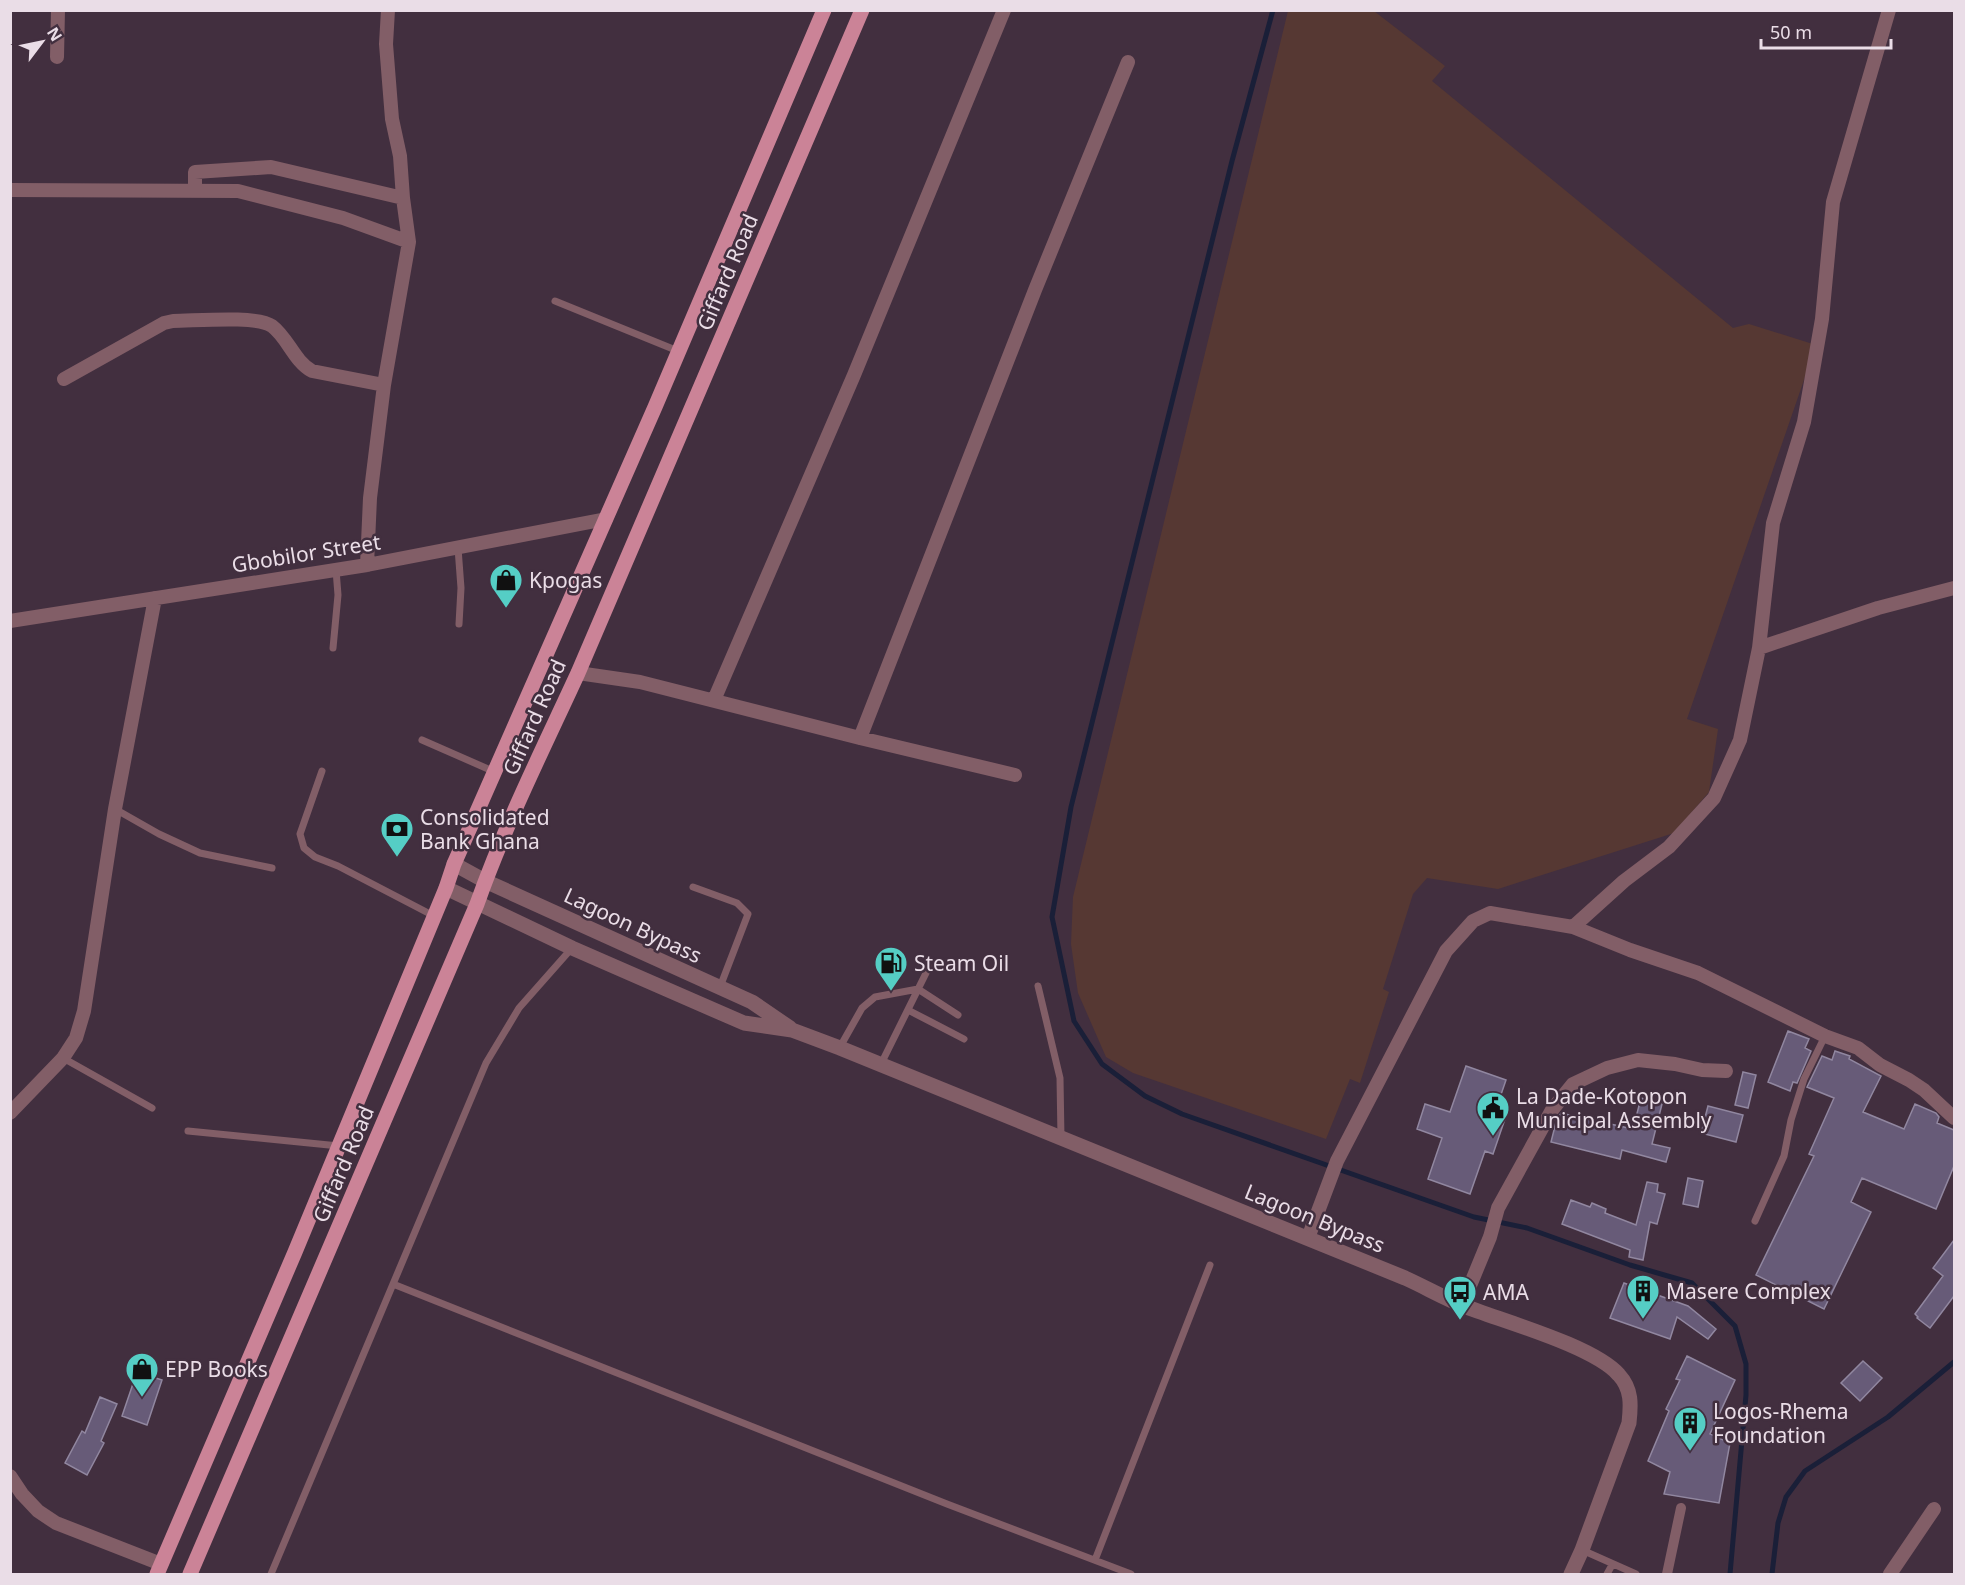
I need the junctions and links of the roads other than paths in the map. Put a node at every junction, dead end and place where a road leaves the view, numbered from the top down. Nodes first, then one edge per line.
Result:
1 (58, 10) edge
2 (388, 10) edge
3 (824, 10) edge
4 (862, 10) edge
5 (1004, 10) edge
6 (1889, 10) edge
7 (57, 57) dead end
8 (1128, 62) dead end
9 (10, 190) edge
10 (195, 190) junction
11 (403, 198) junction
12 (409, 242) junction
13 (555, 301) dead end
14 (678, 351) junction
15 (64, 378) dead end
16 (384, 385) junction
17 (606, 519) junction
18 (458, 548) junction
19 (367, 565) junction
20 (336, 570) junction
21 (1954, 588) edge
22 (155, 597) junction
23 (10, 621) edge
24 (459, 624) dead end
25 (333, 648) dead end
26 (1760, 648) junction
27 (578, 673) junction
28 (714, 700) junction
29 (860, 738) junction
30 (422, 740) dead end
31 (322, 771) dead end
32 (495, 772) junction
33 (1015, 775) dead end
34 (115, 809) junction
35 (454, 864) junction
36 (272, 868) dead end
37 (485, 880) junction
38 (693, 887) dead end
39 (446, 888) junction
40 (477, 904) junction
41 (435, 916) junction
42 (1573, 927) junction
43 (572, 948) junction
44 (929, 967) dead end
45 (1038, 986) dead end
46 (720, 987) junction
47 (918, 988) junction
48 (908, 1010) junction
49 (958, 1015) dead end
50 (792, 1030) junction
51 (1826, 1036) junction
52 (964, 1039) dead end
53 (840, 1048) junction
54 (63, 1058) junction
55 (881, 1064) junction
56 (1726, 1071) dead end
57 (152, 1108) dead end
58 (10, 1113) edge
59 (1954, 1118) edge
60 (188, 1131) dead end
61 (1061, 1138) junction
62 (339, 1146) junction
63 (1755, 1221) dead end
64 (1308, 1238) junction
65 (1210, 1265) dead end
66 (393, 1284) junction
67 (1462, 1305) junction
68 (10, 1476) edge
69 (1681, 1508) dead end
70 (1934, 1509) dead end
71 (1582, 1550) junction
72 (1095, 1560) junction
73 (1612, 1565) junction
74 (159, 1569) edge
75 (190, 1575) edge
76 (271, 1575) edge
77 (1131, 1575) edge
78 (1571, 1575) edge
79 (1607, 1575) edge
80 (1636, 1575) edge
81 (1667, 1575) edge
82 (1890, 1575) edge

1 - 7 street
2 - 11 street
3 - 14 main road, Giffard Road
4 - 27 main road, Giffard Road
5 - 28 street
6 - 26 street
8 - 29 street
9 - 10 street
10 - 11 street
10 - 12 street
11 - 12 street
12 - 16 street
13 - 14 lane
14 - 17 main road, Giffard Road
15 - 16 street
16 - 19 street
17 - 18 street, Gbobilor Street
17 - 32 main road, Giffard Road
18 - 19 street, Gbobilor Street
18 - 24 lane
19 - 20 street, Gbobilor Street
20 - 22 street, Gbobilor Street
20 - 25 lane
21 - 26 street
22 - 23 street, Gbobilor Street
22 - 34 street
26 - 42 street
27 - 28 street
27 - 37 main road, Giffard Road
28 - 29 street
29 - 33 street
30 - 32 lane
31 - 41 lane
32 - 35 main road, Giffard Road
34 - 36 lane
34 - 54 street
35 - 37 street, Lagoon Bypass
35 - 39 main road, Giffard Road
37 - 40 main road, Giffard Road
37 - 46 street, Lagoon Bypass
38 - 46 lane
39 - 40 street, Lagoon Bypass
39 - 41 main road, Giffard Road
40 - 43 street, Lagoon Bypass
40 - 75 main road, Giffard Road
41 - 62 main road, Giffard Road
42 - 51 street
42 - 64 street
43 - 50 street, Lagoon Bypass
43 - 66 lane
44 - 47 lane
45 - 61 lane
46 - 50 street, Lagoon Bypass
47 - 48 lane
47 - 49 lane
47 - 53 lane
48 - 52 lane
48 - 55 lane
50 - 53 street, Lagoon Bypass
51 - 59 street
51 - 63 lane
53 - 55 street, Lagoon Bypass
54 - 57 lane
54 - 58 street
55 - 61 street, Lagoon Bypass
56 - 67 street
60 - 62 lane
61 - 64 street, Lagoon Bypass
62 - 74 main road, Giffard Road
64 - 67 street, Lagoon Bypass
65 - 72 lane
66 - 72 lane
66 - 76 lane
67 - 71 street, Lagoon Bypass
68 - 74 street
69 - 81 street
70 - 82 street
71 - 73 lane
71 - 78 street, Lagoon Bypass
72 - 77 lane
73 - 79 lane
73 - 80 lane

